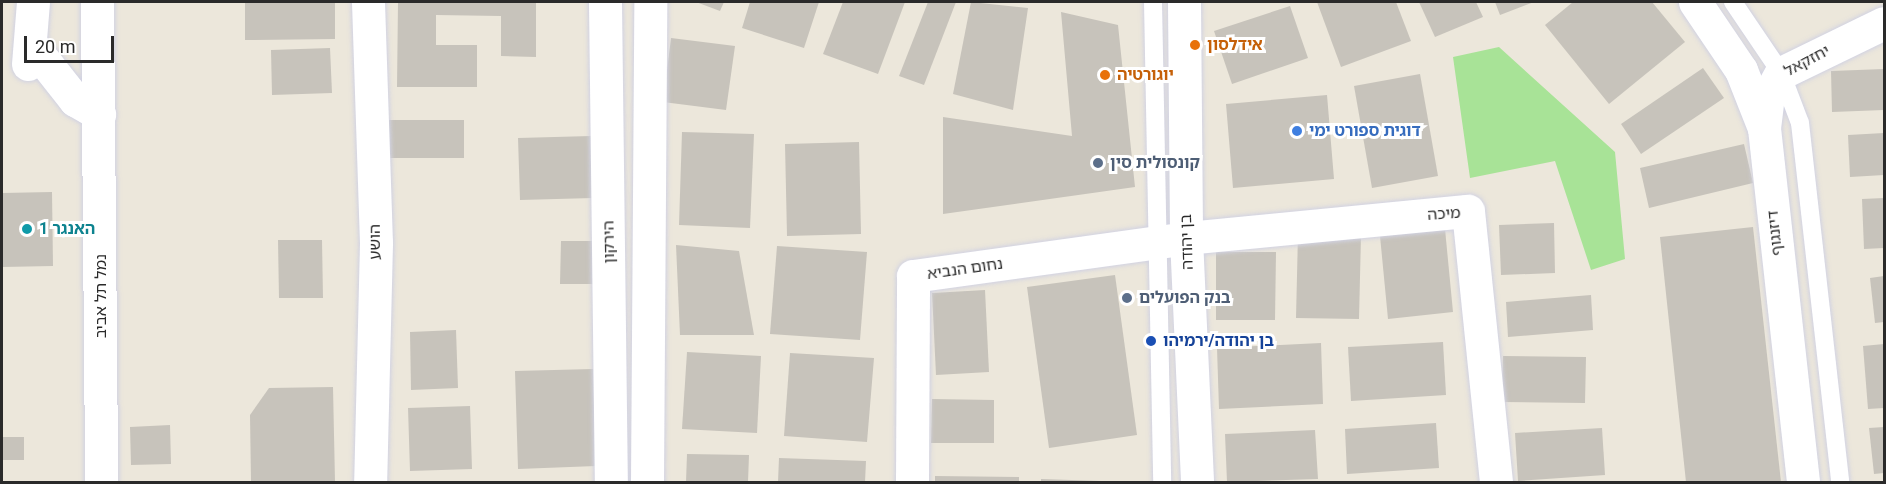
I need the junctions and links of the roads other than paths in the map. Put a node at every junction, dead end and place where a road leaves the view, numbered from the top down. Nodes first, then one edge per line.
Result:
1 (33, 2) edge
2 (97, 2) edge
3 (368, 2) edge
4 (605, 2) edge
5 (650, 2) edge
6 (1153, 2) edge
7 (1184, 2) edge
8 (1695, 2) edge
9 (1733, 2) edge
10 (1884, 23) edge
11 (1781, 73) junction
12 (99, 114) junction
13 (1764, 128) junction
14 (1170, 240) junction
15 (101, 483) edge
16 (370, 483) edge
17 (611, 483) edge
18 (647, 483) edge
19 (912, 483) edge
20 (1162, 483) edge
21 (1197, 483) edge
22 (1496, 483) edge
23 (1803, 483) edge
24 (1840, 483) edge

1 - 12 street
2 - 12 street, נמל תל אביב
3 - 16 street, הושע
4 - 17 street, הירקון
5 - 18 street
6 - 14 lane, בן יהודה
7 - 14 street, בן יהודה
8 - 13 street, דיזנגוף
9 - 11 lane
10 - 11 street, יחזקאל
11 - 13 street, יחזקאל
11 - 24 lane
12 - 15 street, נמל תל אביב
13 - 23 street, דיזנגוף
14 - 19 street, נחום הנביא
14 - 20 lane, בן יהודה
14 - 21 street, בן יהודה
14 - 22 street, מיכה

